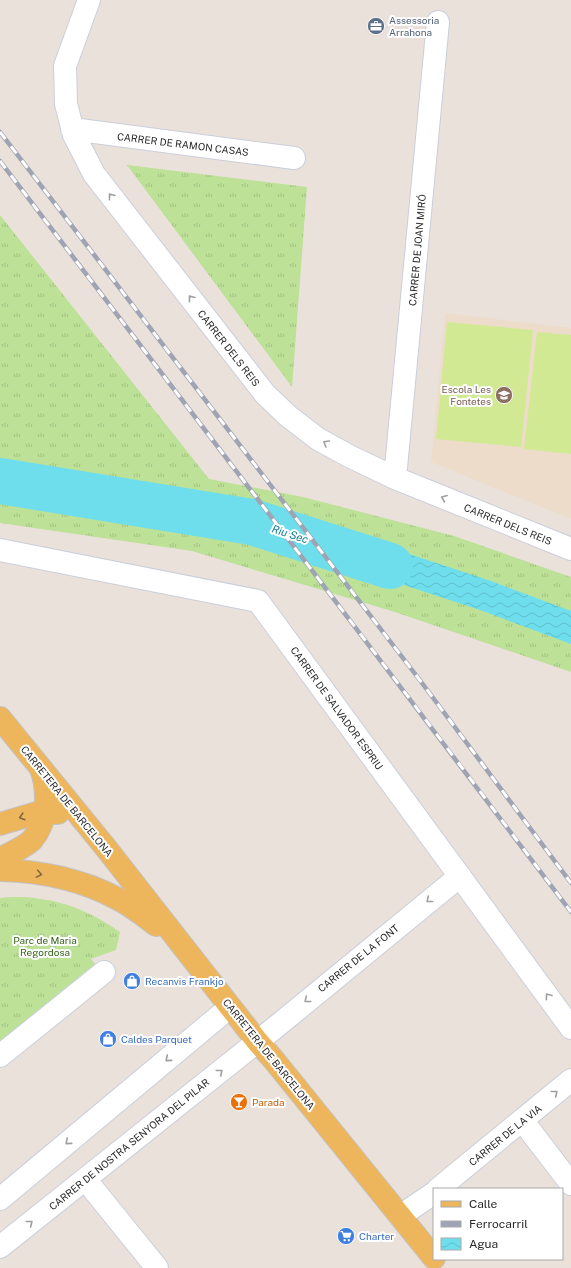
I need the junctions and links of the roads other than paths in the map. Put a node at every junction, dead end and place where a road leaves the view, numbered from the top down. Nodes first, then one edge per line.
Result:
1 (89, 0) edge
2 (438, 22) dead end
3 (72, 129) junction
4 (294, 158) dead end
5 (396, 478) junction
6 (571, 549) edge
7 (0, 550) edge
8 (0, 718) edge
9 (40, 766) junction
10 (45, 812) junction
11 (79, 815) junction
12 (0, 824) edge
13 (0, 859) edge
14 (0, 870) edge
15 (460, 876) junction
16 (178, 941) junction
17 (104, 972) dead end
18 (230, 1007) junction
19 (571, 1028) edge
20 (257, 1041) junction
21 (0, 1056) edge
22 (571, 1080) edge
23 (522, 1120) junction
24 (85, 1179) junction
25 (571, 1184) edge
26 (439, 1188) edge
27 (433, 1194) edge
28 (0, 1199) edge
29 (400, 1216) junction
30 (0, 1247) edge
31 (433, 1258) edge
32 (435, 1260) edge
33 (157, 1268) edge
34 (442, 1268) edge

1 - 3 street, CARRER DELS REIS
2 - 5 street, CARRER DE JOAN MIRÓ
3 - 4 street, CARRER DE RAMON CASAS
5 -> 3 street, CARRER DELS REIS
6 -> 5 street, CARRER DELS REIS
7 - 15 street, CARRER DE SALVADOR ESPRIU
8 - 9 main road, CARRETERA DE BARCELONA
9 - 10 main road
9 - 11 main road, CARRETERA DE BARCELONA
10 - 11 main road
10 -> 12 main road
10 - 13 main road
11 - 16 main road, CARRETERA DE BARCELONA
14 -> 16 main road
19 -> 15 street, CARRER DE SALVADOR ESPRIU
15 -> 20 street, CARRER DE LA FONT
16 - 18 main road, CARRETERA DE BARCELONA
17 - 21 street
18 - 20 main road, CARRETERA DE BARCELONA
18 -> 28 street
24 -> 20 street, CARRER DE NOSTRA SENYORA DEL PILAR
20 - 29 main road, CARRETERA DE BARCELONA
23 -> 22 street, CARRER DE LA VIA
23 - 25 street
23 - 26 street, CARRER DE LA VIA
30 -> 24 street, CARRER DE NOSTRA SENYORA DEL PILAR
24 - 33 street
27 - 29 street
29 - 31 main road, CARRETERA DE BARCELONA
32 - 34 main road, CARRETERA DE BARCELONA

